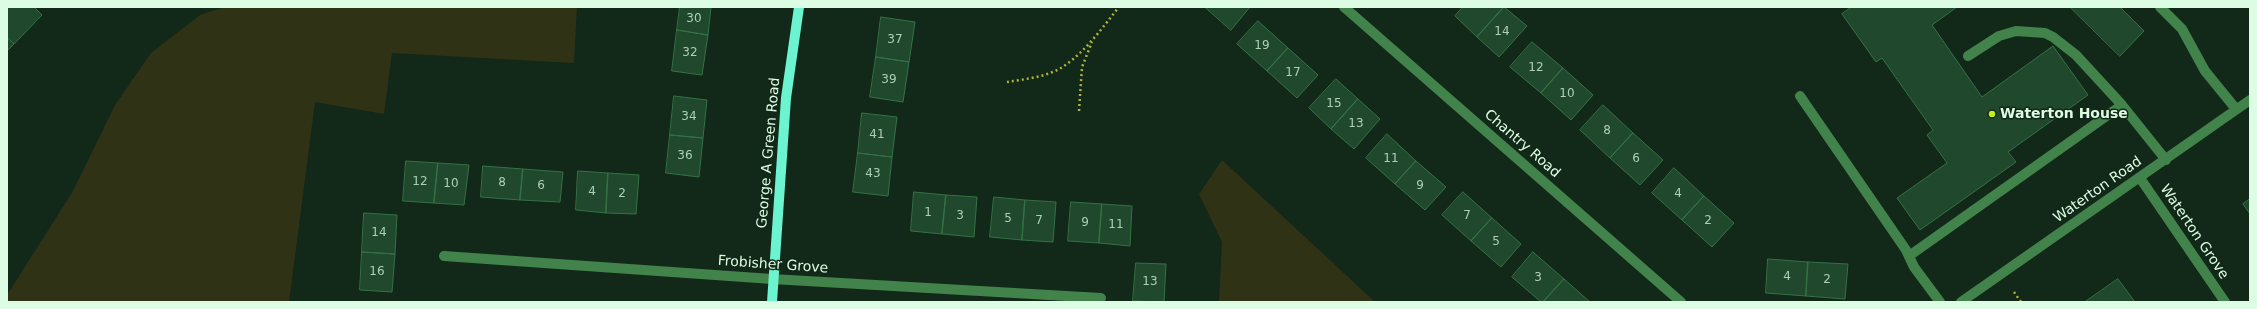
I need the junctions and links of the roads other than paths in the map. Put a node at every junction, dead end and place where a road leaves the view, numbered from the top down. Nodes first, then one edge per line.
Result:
1 (799, 7) edge
2 (1344, 7) edge
3 (2160, 7) edge
4 (1968, 56) dead end
5 (1800, 96) dead end
6 (2250, 100) edge
7 (2122, 105) junction
8 (2236, 109) junction
9 (2166, 160) junction
10 (2140, 178) junction
11 (444, 256) dead end
12 (1909, 256) junction
13 (772, 279) junction
14 (1101, 298) dead end
15 (772, 302) edge
16 (1681, 302) edge
17 (1940, 302) edge
18 (1961, 302) edge
19 (2225, 302) edge

1 - 13 main road, George A Green Road
2 - 16 street, Chantry Road
3 - 8 street
4 - 7 street
5 - 12 street
6 - 8 street, Waterton Road
7 - 9 street
7 - 12 street
8 - 9 street, Waterton Road
9 - 10 street, Waterton Road
10 - 18 street, Waterton Road
10 - 19 street, Waterton Grove
11 - 13 street, Frobisher Grove
12 - 17 street
13 - 14 street, Frobisher Grove
13 - 15 main road, George A Green Road

